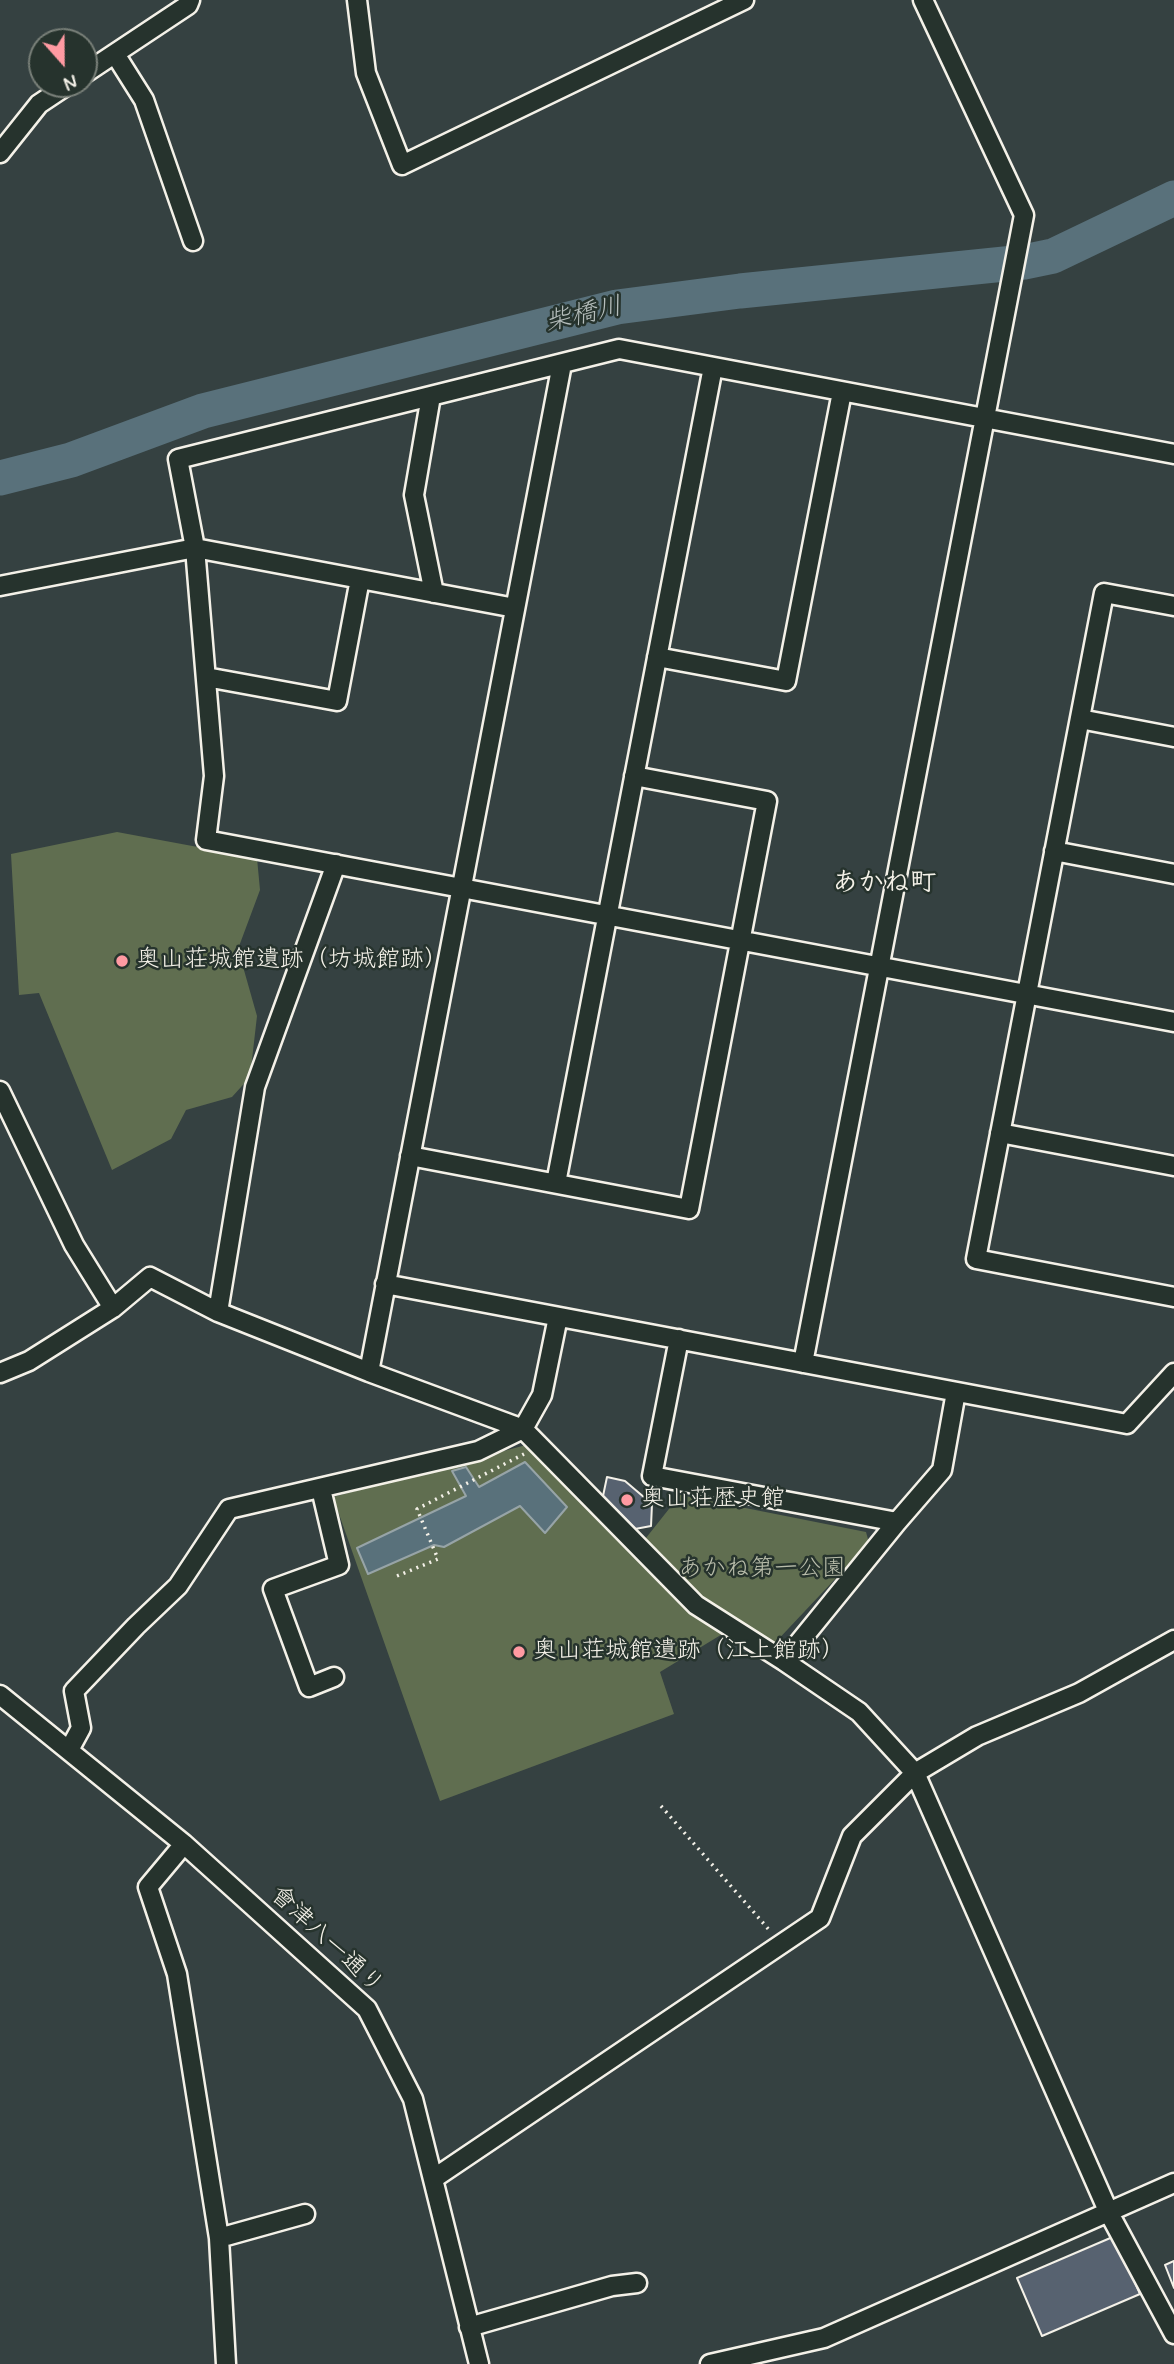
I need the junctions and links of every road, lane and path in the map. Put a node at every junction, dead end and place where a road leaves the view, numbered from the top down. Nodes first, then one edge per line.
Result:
1 (190, 0) edge
2 (357, 0) edge
3 (744, 0) edge
4 (923, 0) edge
5 (115, 54) junction
6 (98, 65) edge
7 (48, 98) edge
8 (0, 153) edge
9 (193, 241) dead end
10 (562, 364) junction
11 (713, 367) junction
12 (842, 391) junction
13 (431, 396) junction
14 (985, 418) junction
15 (1174, 454) edge
16 (195, 548) junction
17 (360, 579) junction
18 (0, 586) edge
19 (434, 593) junction
20 (1174, 606) edge
21 (515, 608) junction
22 (657, 657) junction
23 (206, 677) junction
24 (1080, 719) junction
25 (1174, 737) edge
26 (634, 776) junction
27 (1054, 851) junction
28 (336, 864) junction
29 (1174, 874) edge
30 (461, 888) junction
31 (607, 916) junction
32 (740, 941) junction
33 (879, 967) junction
34 (1027, 995) junction
35 (1174, 1022) edge
36 (0, 1091) edge
37 (1000, 1133) junction
38 (410, 1156) junction
39 (1174, 1166) edge
40 (556, 1184) junction
41 (385, 1284) junction
42 (1174, 1297) edge
43 (113, 1308) junction
44 (218, 1312) junction
45 (558, 1317) junction
46 (678, 1339) junction
47 (803, 1363) junction
48 (369, 1372) junction
49 (0, 1373) edge
50 (1174, 1373) edge
51 (956, 1392) junction
52 (523, 1429) junction
53 (527, 1452) dead end
54 (321, 1489) junction
55 (897, 1522) junction
56 (397, 1576) dead end
57 (1174, 1640) edge
58 (784, 1661) junction
59 (334, 1677) dead end
60 (0, 1695) edge
61 (69, 1750) junction
62 (915, 1773) junction
63 (661, 1806) dead end
64 (184, 1844) junction
65 (782, 1944) junction
66 (433, 2179) junction
67 (1174, 2183) edge
68 (1110, 2213) junction
69 (305, 2214) dead end
70 (219, 2238) junction
71 (637, 2283) dead end
72 (469, 2327) junction
73 (1174, 2334) edge
74 (720, 2363) edge
75 (226, 2364) edge
76 (478, 2364) edge

1 - 5 street
2 - 3 street
4 - 14 street
5 - 6 street
5 - 9 street
7 - 8 street
10 - 11 street
10 - 13 street
10 - 21 street
11 - 12 street
11 - 22 street
12 - 14 street
12 - 22 street
13 - 16 street
13 - 19 street
14 - 15 street
14 - 33 street
16 - 17 street
16 - 18 street
16 - 23 street
17 - 19 street
17 - 23 street
19 - 21 street
20 - 24 street
21 - 30 street
22 - 26 street
23 - 28 street
24 - 25 street
24 - 27 street
26 - 31 street
26 - 32 street
27 - 29 street
27 - 34 street
28 - 30 street
28 - 44 street
30 - 31 street
30 - 38 street
31 - 32 street
31 - 40 street
32 - 33 street
32 - 40 street
33 - 34 street
33 - 47 street
34 - 35 street
34 - 37 street
36 - 43 street
37 - 39 street
37 - 42 street
38 - 40 street
38 - 41 street
41 - 45 street
41 - 48 street
43 - 44 street
43 - 49 street
44 - 48 street
45 - 46 street
45 - 52 street
46 - 47 street
46 - 55 street
47 - 51 street
48 - 52 street
50 - 51 street
51 - 55 street
52 - 54 street
52 - 58 street
53 - 56 path
54 - 59 street
54 - 61 street
55 - 58 street
57 - 62 street
58 - 62 street
60 - 61 street, 會津八一通り
61 - 64 street, 會津八一通り
62 - 65 street
62 - 68 street
63 - 65 path
64 - 66 street, 會津八一通り
64 - 70 street
65 - 66 street
66 - 72 street, 會津八一通り
67 - 68 street
68 - 73 street
68 - 74 street
69 - 70 street
70 - 75 street
71 - 72 street
72 - 76 street, 會津八一通り

